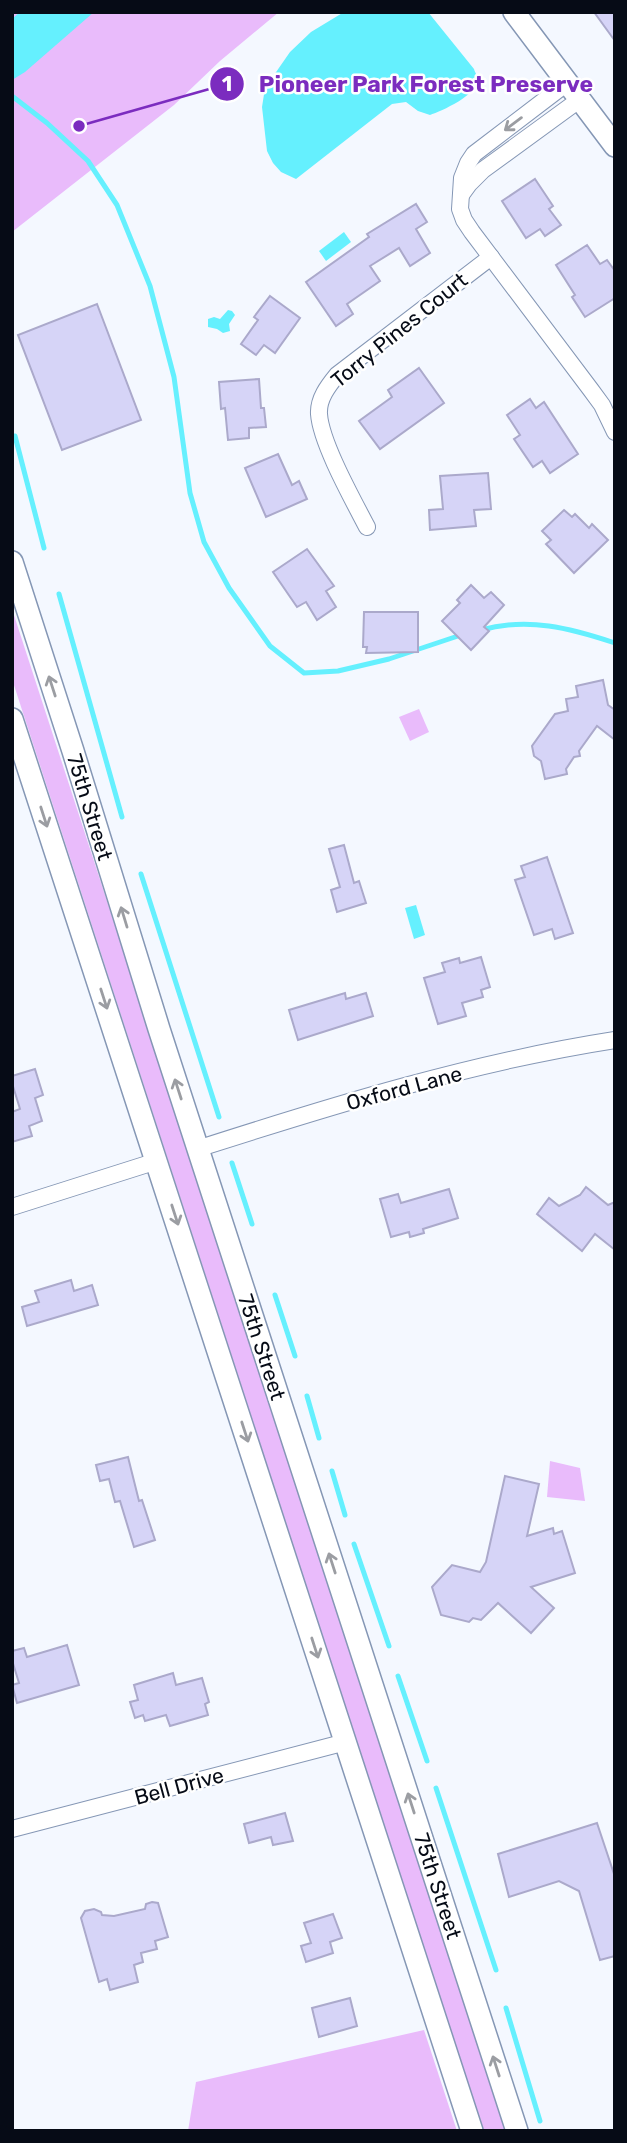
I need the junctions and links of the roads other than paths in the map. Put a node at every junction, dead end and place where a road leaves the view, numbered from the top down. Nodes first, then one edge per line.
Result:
1 (514, 12) edge
2 (573, 91) junction
3 (615, 146) edge
4 (491, 257) junction
5 (615, 432) edge
6 (367, 527) dead end
7 (12, 562) edge
8 (12, 719) edge
9 (615, 1040) edge
10 (197, 1149) junction
11 (157, 1161) junction
12 (12, 1207) edge
13 (346, 1742) junction
14 (12, 1829) edge
15 (472, 2131) edge
16 (517, 2131) edge

1 - 2 main road
2 - 3 main road
2 - 4 street
4 - 5 street
4 - 6 street, Torry Pines Court
10 -> 7 main road, 75th Street
8 -> 11 main road, 75th Street
9 - 10 street, Oxford Lane
16 -> 10 main road, 75th Street
11 - 12 street
11 -> 13 main road, 75th Street
13 - 14 street, Bell Drive
13 - 15 main road, 75th Street

